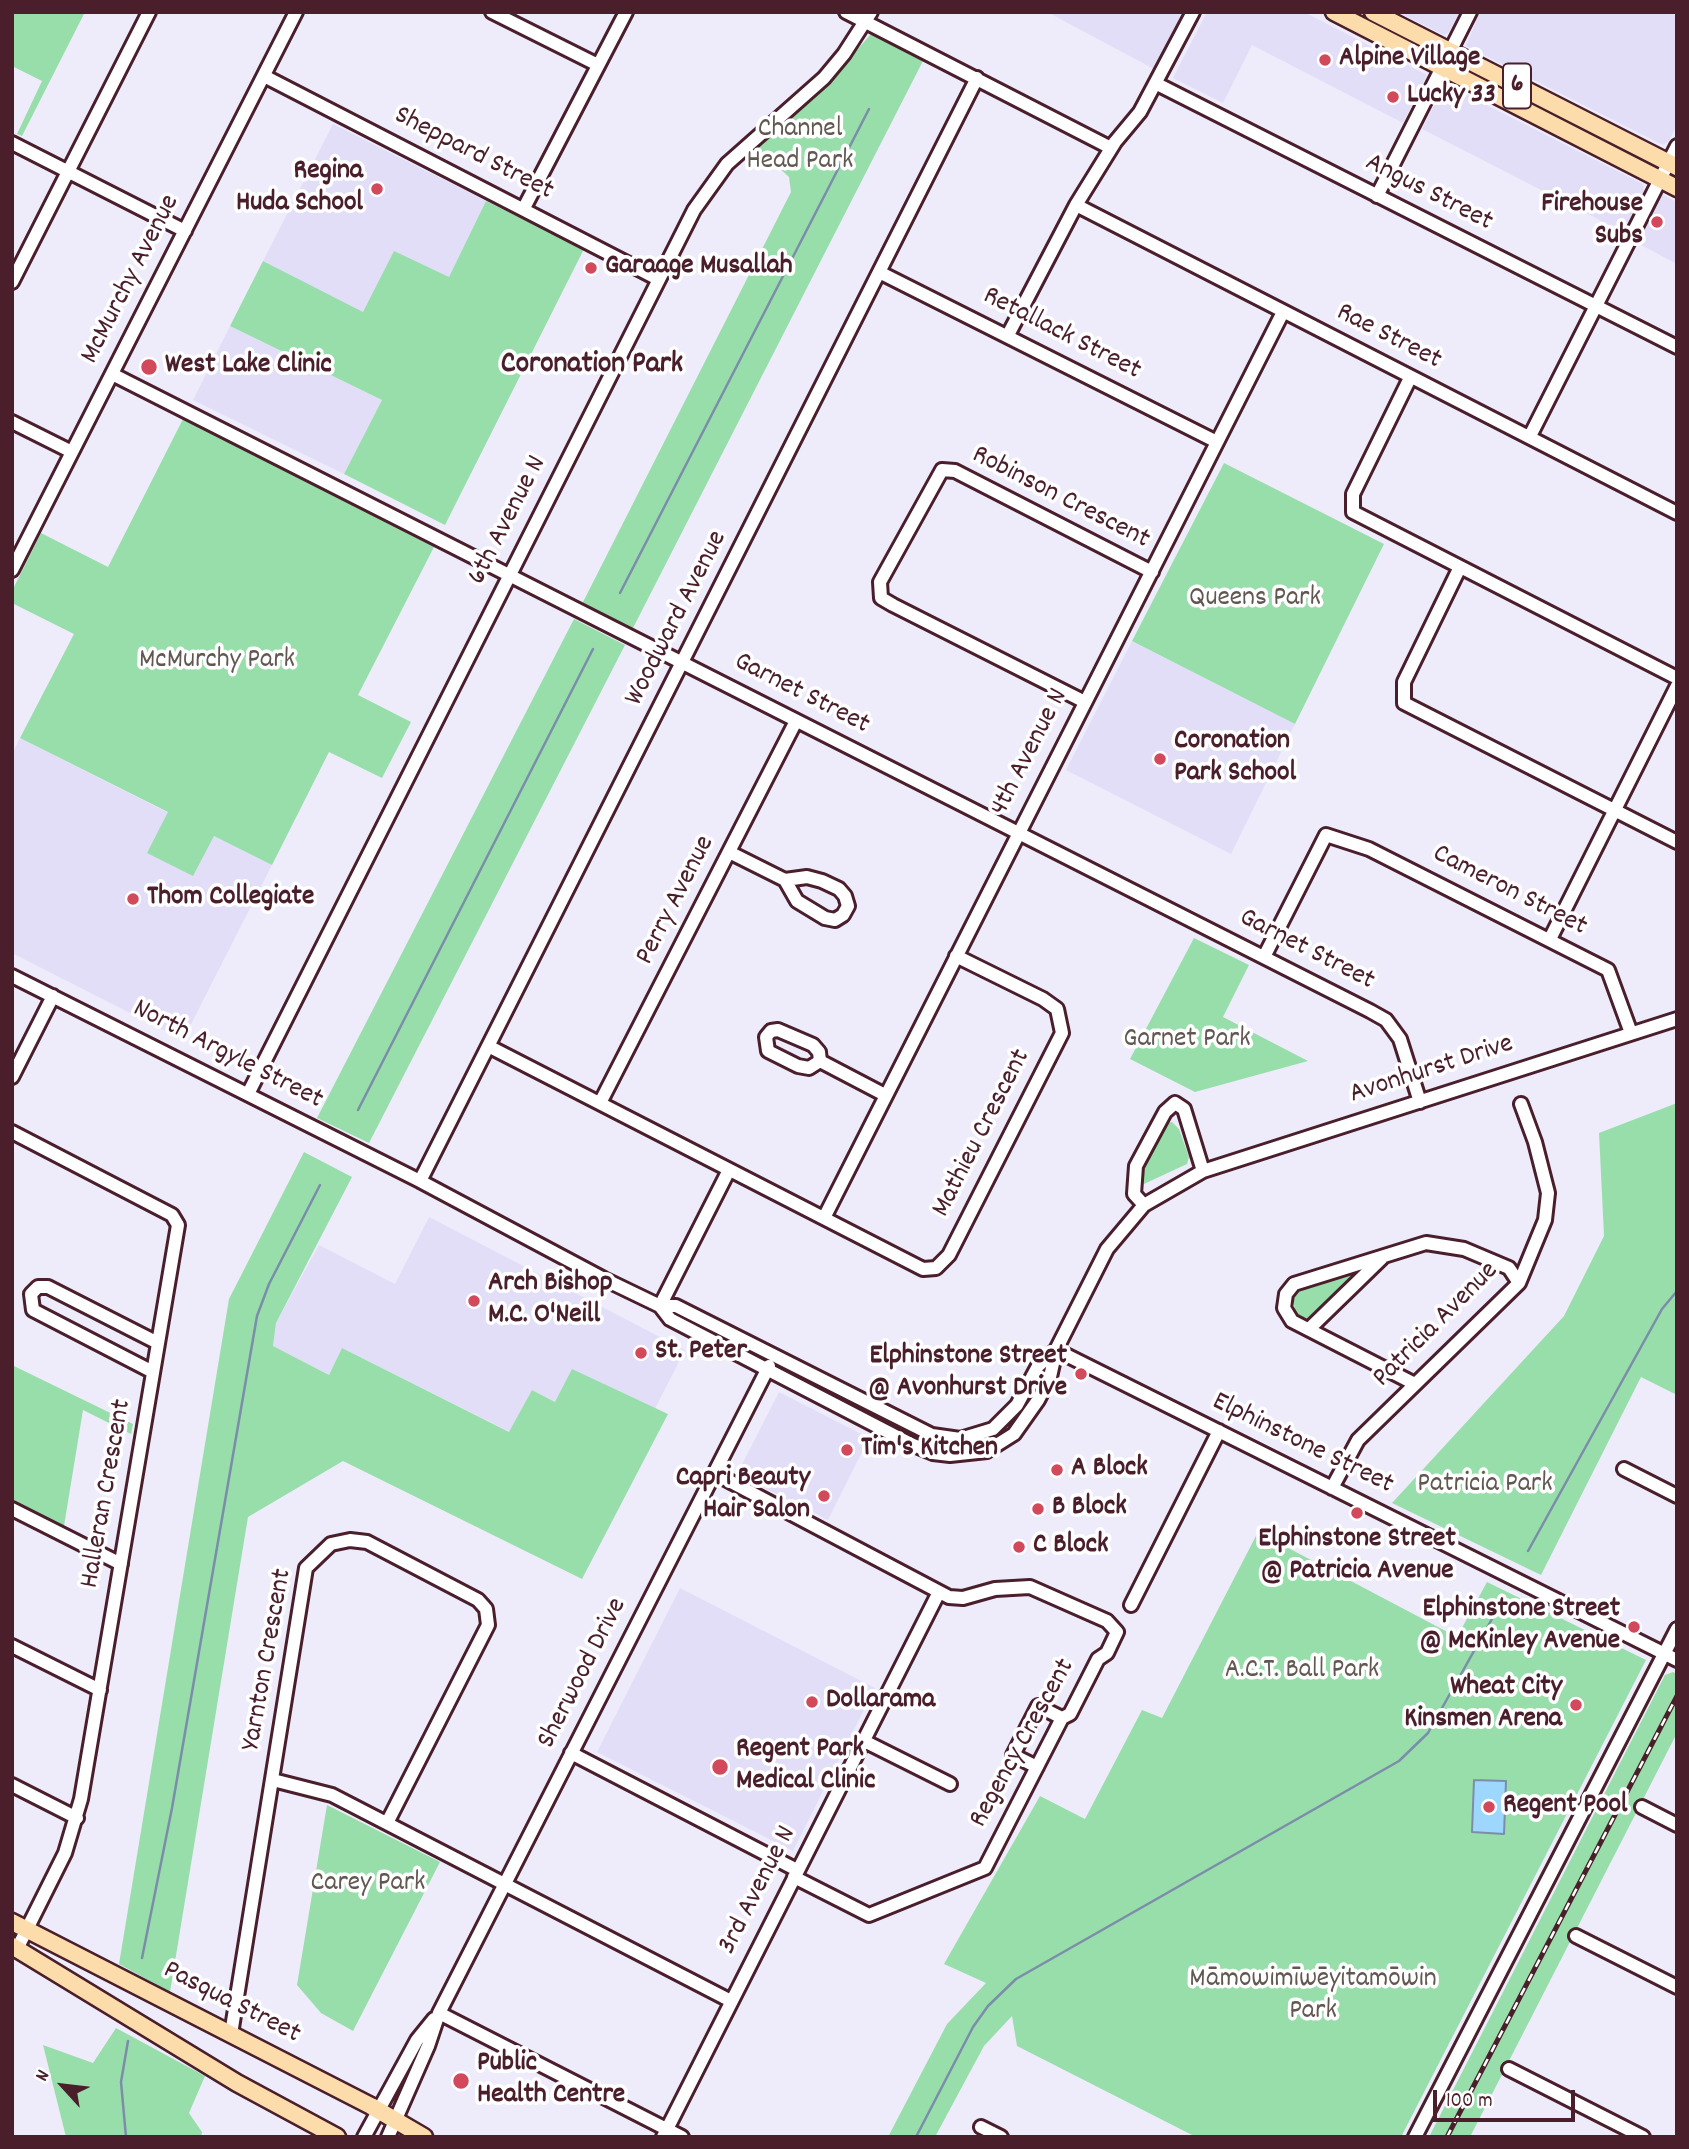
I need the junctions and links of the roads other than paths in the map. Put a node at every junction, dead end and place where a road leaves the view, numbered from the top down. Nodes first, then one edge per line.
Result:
1 (149, 12) edge
2 (296, 12) edge
3 (492, 12) edge
4 (626, 12) edge
5 (846, 12) edge
6 (1193, 12) edge
7 (1334, 12) edge
8 (1373, 12) edge
9 (1471, 12) edge
10 (868, 17) edge
11 (1450, 52) junction
12 (598, 65) junction
13 (1442, 68) junction
14 (264, 76) junction
15 (977, 78) junction
16 (1157, 84) junction
17 (12, 143) edge
18 (1677, 146) edge
19 (1111, 148) junction
20 (1672, 165) edge
21 (69, 172) junction
22 (1659, 180) junction
23 (1677, 188) edge
24 (1377, 195) junction
25 (1076, 205) junction
26 (524, 208) junction
27 (185, 231) junction
28 (881, 273) junction
29 (658, 279) junction
30 (12, 282) edge
31 (1596, 306) junction
32 (1283, 312) junction
33 (1008, 335) junction
34 (1677, 347) edge
35 (112, 374) junction
36 (1410, 377) junction
37 (12, 422) edge
38 (1530, 436) junction
39 (1217, 442) junction
40 (72, 452) junction
41 (1677, 513) edge
42 (1460, 567) junction
43 (12, 570) edge
44 (1152, 572) junction
45 (509, 575) junction
46 (683, 662) junction
47 (1677, 678) edge
48 (1677, 686) edge
49 (1085, 702) junction
50 (796, 720) junction
51 (1614, 811) junction
52 (1018, 833) junction
53 (1677, 842) edge
54 (729, 852) junction
55 (785, 880) junction
56 (1550, 939) junction
57 (956, 956) junction
58 (1264, 957) junction
59 (12, 976) edge
60 (53, 996) junction
61 (1677, 1019) edge
62 (1631, 1033) junction
63 (490, 1047) junction
64 (820, 1061) dead end
65 (12, 1077) edge
66 (248, 1094) junction
67 (885, 1095) junction
68 (1420, 1102) junction
69 (600, 1103) junction
70 (1521, 1104) dead end
71 (12, 1132) edge
72 (729, 1170) junction
73 (1203, 1171) junction
74 (420, 1181) junction
75 (1144, 1205) junction
76 (824, 1218) junction
77 (1385, 1255) junction
78 (1519, 1283) junction
79 (660, 1306) junction
80 (1309, 1329) junction
81 (156, 1342) junction
82 (1056, 1350) junction
83 (774, 1356) junction
84 (766, 1370) junction
85 (153, 1372) junction
86 (1413, 1383) junction
87 (1219, 1431) junction
88 (1624, 1469) dead end
89 (714, 1473) junction
90 (1332, 1489) junction
91 (1677, 1496) edge
92 (12, 1509) edge
93 (121, 1564) junction
94 (939, 1592) junction
95 (1131, 1605) dead end
96 (1677, 1629) edge
97 (12, 1646) edge
98 (1664, 1653) junction
99 (1677, 1660) edge
100 (100, 1690) junction
101 (1062, 1718) junction
102 (864, 1741) junction
103 (571, 1753) junction
104 (1037, 1767) junction
105 (273, 1780) junction
106 (950, 1784) dead end
107 (12, 1785) edge
108 (1642, 1807) dead end
109 (77, 1818) junction
110 (387, 1823) junction
111 (1677, 1825) edge
112 (795, 1873) junction
113 (505, 1884) junction
114 (19, 1926) edge
115 (1576, 1936) dead end
116 (15, 1948) edge
117 (1677, 1987) edge
118 (731, 2001) junction
119 (439, 2013) junction
120 (231, 2034) junction
121 (1509, 2069) dead end
122 (378, 2110) junction
123 (396, 2121) junction
124 (981, 2127) dead end
125 (665, 2133) edge
126 (337, 2137) edge
127 (364, 2137) edge
128 (388, 2137) edge
129 (424, 2137) edge
130 (682, 2137) edge
131 (1001, 2137) edge
132 (1415, 2137) edge
133 (1643, 2137) edge

1 - 21 street
2 - 14 street, McMurchy Avenue
3 - 12 street
4 - 12 street
5 - 10 street
6 - 16 street
7 - 13 main road, 6
8 - 11 main road, 6
9 - 11 street
10 - 15 street
10 - 29 street, 6th Avenue N
11 - 13 street
11 - 20 main road, 6
12 - 26 street
13 - 22 main road, 6
13 - 24 street
14 - 26 street, Sheppard Street
14 - 27 street, McMurchy Avenue
15 - 19 street
15 - 28 street, Woodward Avenue
16 - 19 street
16 - 24 street, Angus Street
17 - 21 street
18 - 20 street
19 - 25 street
20 - 22 street
21 - 27 street
21 - 30 street
22 - 23 main road, 6
22 - 31 street
24 - 31 street, Angus Street
25 - 32 street, Rae Street
25 - 33 street
26 - 29 street, Sheppard Street
27 - 35 street, McMurchy Avenue
28 - 33 street, Retallack Street
28 - 46 street, Woodward Avenue
29 - 45 street, 6th Avenue N
31 - 34 street, Angus Street
31 - 38 street
32 - 36 street, Rae Street
32 - 39 street, 4th Avenue N
33 - 39 street, Retallack Street
35 - 40 street, McMurchy Avenue
35 - 45 street, Garnet Street
36 - 38 street, Rae Street
36 - 42 street
37 - 40 street
38 - 41 street, Rae Street
39 - 44 street, 4th Avenue N
40 - 43 street, McMurchy Avenue
42 - 47 street
42 - 51 street
44 - 49 street, 4th Avenue N
44 - 49 street, Robinson Crescent
45 - 46 street, Garnet Street
45 - 66 street, 6th Avenue N
46 - 50 street, Garnet Street
46 - 63 street, Woodward Avenue
48 - 51 street
49 - 52 street, 4th Avenue N
50 - 52 street, Garnet Street
50 - 54 street, Perry Avenue
51 - 53 street
51 - 56 street
52 - 57 street, 4th Avenue N
52 - 58 street, Garnet Street
54 - 55 street
54 - 69 street, Perry Avenue
55 - 55 street
56 - 58 street, Cameron Street
56 - 62 street, Cameron Street
57 - 67 street, 4th Avenue N
57 - 76 street, Mathieu Crescent
58 - 68 street, Garnet Street
59 - 60 street, North Argyle Street
60 - 65 street
60 - 66 street, North Argyle Street
61 - 62 street, Avonhurst Drive
62 - 68 street, Avonhurst Drive
63 - 69 street
63 - 74 street, Woodward Avenue
64 - 67 street
66 - 74 street, North Argyle Street
67 - 76 street, 4th Avenue N
68 - 73 street, Avonhurst Drive
69 - 72 street
70 - 78 street, Patricia Avenue
71 - 81 street, Halleran Crescent
72 - 76 street
72 - 79 street
73 - 75 street, Avonhurst Drive
73 - 75 street
74 - 79 street, North Argyle Street
75 - 82 street, Avonhurst Drive
77 - 78 street
77 - 80 street
77 - 80 street
78 - 86 street, Patricia Avenue
79 - 83 street
79 - 84 street
80 - 86 street
81 - 85 street, Halleran Crescent
81 - 85 street
82 - 83 street, Avonhurst Drive
82 - 84 street, Avonhurst Drive
82 - 87 street, Elphinstone Street
83 - 84 street, Sherwood Drive
84 - 89 street, Sherwood Drive
85 - 93 street, Halleran Crescent
86 - 90 street, Patricia Avenue
87 - 90 street, Elphinstone Street
87 - 95 street
88 - 91 street
89 - 94 street
89 - 103 street, Sherwood Drive
90 - 98 street, Elphinstone Street
92 - 93 street
93 - 100 street, Halleran Crescent
94 - 101 street, Regency Crescent
94 - 102 street, 3rd Avenue N
96 - 98 street
97 - 100 street
98 - 99 street, Elphinstone Street
98 - 132 street
100 - 109 street, Halleran Crescent
101 - 104 street, Regency Crescent
101 - 104 street
102 - 106 street
102 - 112 street, 3rd Avenue N
103 - 112 street, Regency Crescent
103 - 113 street, Sherwood Drive
104 - 112 street, Regency Crescent
105 - 110 street
105 - 110 street, Yarnton Crescent
105 - 120 street, Yarnton Crescent
107 - 109 street
108 - 111 street
109 - 114 street, Halleran Crescent
110 - 113 street
112 - 118 street, 3rd Avenue N
113 - 118 street
113 - 119 street, Sherwood Drive
114 - 116 street, Halleran Crescent
114 - 120 main road, Pasqua Street
115 - 117 street
116 - 126 main road, Pasqua Street
118 - 125 street, 3rd Avenue N
119 - 122 street, Sherwood Drive
119 - 123 street, Sherwood Drive
119 - 125 street
120 - 122 main road, Pasqua Street
121 - 133 street
122 - 123 main road, Pasqua Street
122 - 127 street, Sherwood Drive
123 - 128 street, Sherwood Drive
123 - 129 main road, Pasqua Street
124 - 131 street
125 - 130 street

